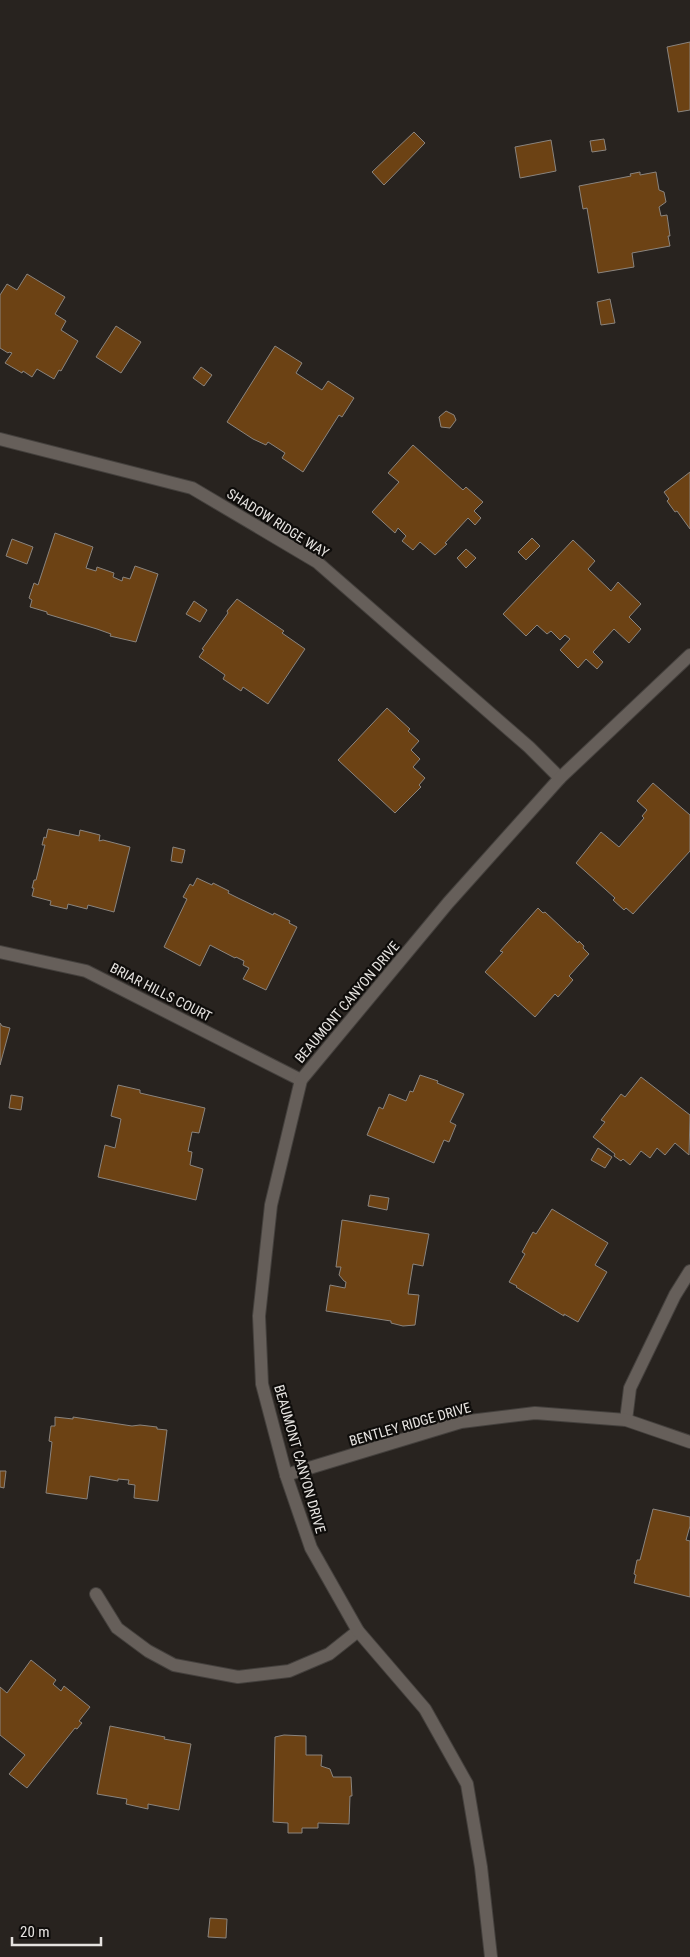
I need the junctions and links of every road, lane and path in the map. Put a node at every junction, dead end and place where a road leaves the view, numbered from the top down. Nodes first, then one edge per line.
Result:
1 (0, 439) edge
2 (690, 655) edge
3 (560, 778) junction
4 (0, 952) edge
5 (301, 1080) junction
6 (690, 1271) edge
7 (626, 1420) junction
8 (690, 1442) edge
9 (286, 1475) junction
10 (96, 1594) dead end
11 (358, 1631) junction
12 (491, 1957) edge

1 - 3 street, SHADOW RIDGE WAY
2 - 3 street, BEAUMONT CANYON DRIVE
3 - 5 street, BEAUMONT CANYON DRIVE
4 - 5 street, BRIAR HILLS COURT
5 - 9 street, BEAUMONT CANYON DRIVE
6 - 7 street
7 - 8 street, BENTLEY RIDGE DRIVE
7 - 9 street, BENTLEY RIDGE DRIVE
9 - 11 street, BEAUMONT CANYON DRIVE
10 - 11 street
11 - 12 street, BEAUMONT CANYON DRIVE

